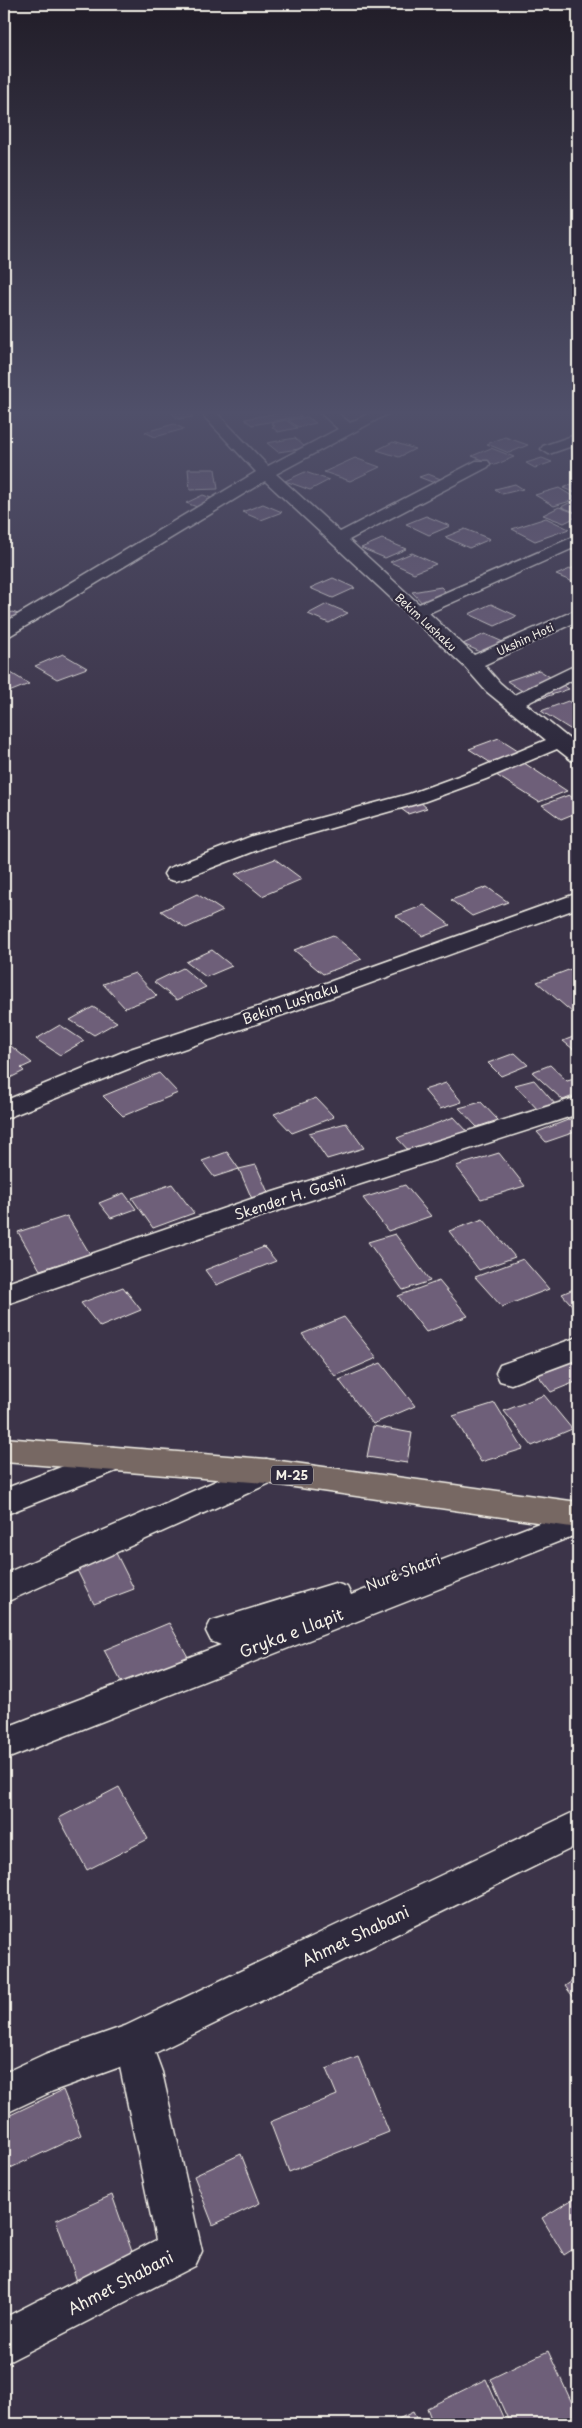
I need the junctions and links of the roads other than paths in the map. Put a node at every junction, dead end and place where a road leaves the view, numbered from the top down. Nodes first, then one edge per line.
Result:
1 (180, 523) edge
2 (322, 523) edge
3 (369, 523) edge
4 (339, 539) junction
5 (578, 540) edge
6 (415, 613) junction
7 (578, 614) edge
8 (4, 630) edge
9 (472, 663) junction
10 (578, 670) edge
11 (513, 704) junction
12 (560, 741) junction
13 (578, 756) edge
14 (175, 874) dead end
15 (578, 900) edge
16 (578, 1105) edge
17 (4, 1110) edge
18 (4, 1295) edge
19 (578, 1348) edge
20 (511, 1373) dead end
21 (4, 1450) edge
22 (113, 1459) junction
23 (266, 1471) junction
24 (4, 1502) edge
25 (572, 1513) edge
26 (4, 1589) edge
27 (223, 1632) dead end
28 (4, 1744) edge
29 (578, 1827) edge
30 (132, 2043) junction
31 (4, 2094) edge
32 (4, 2342) edge

1 - 8 street
2 - 4 street, Bekim Lushaku
3 - 4 street
4 - 6 street, Bekim Lushaku
5 - 6 street
6 - 9 street, Bekim Lushaku
7 - 9 street, Ukshin Hoti
9 - 11 street, Bekim Lushaku
10 - 11 street
11 - 12 street, Bekim Lushaku
12 - 13 street, Bekim Lushaku
12 - 14 street
15 - 17 street, Bekim Lushaku
16 - 18 street, Skender H. Gashi
19 - 20 street
21 - 22 main road, M-25
22 - 23 main road, M-25
22 - 24 street
23 - 25 main road, M-25
23 - 26 street
25 - 27 street, Nurë Shatri
25 - 28 street, Gryka e Llapit
29 - 30 street, Ahmet Shabani
30 - 31 street, Ahmet Shabani
30 - 32 street, Ahmet Shabani

